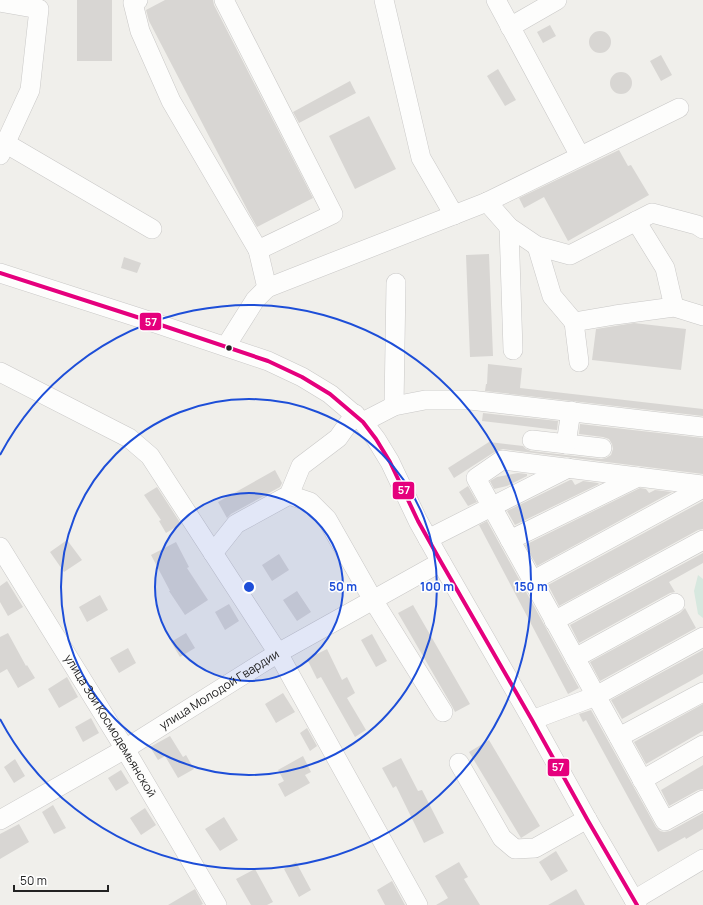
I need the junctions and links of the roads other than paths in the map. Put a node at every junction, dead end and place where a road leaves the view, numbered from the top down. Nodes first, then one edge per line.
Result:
1 (138, 0) edge
2 (224, 0) edge
3 (384, 0) edge
4 (496, 0) edge
5 (557, 0) edge
6 (0, 2) edge
7 (39, 4) edge
8 (510, 27) junction
9 (679, 108) dead end
10 (2, 147) edge
11 (580, 156) junction
12 (487, 202) junction
13 (454, 215) junction
14 (636, 221) junction
15 (510, 227) junction
16 (152, 229) dead end
17 (703, 229) edge
18 (537, 246) junction
19 (258, 250) junction
20 (0, 273) edge
21 (396, 283) dead end
22 (267, 288) junction
23 (674, 308) junction
24 (703, 317) edge
25 (574, 322) junction
26 (226, 346) junction
27 (513, 350) dead end
28 (579, 362) dead end
29 (0, 372) edge
30 (394, 406) junction
31 (571, 411) junction
32 (359, 418) junction
33 (703, 427) edge
34 (532, 440) dead end
35 (566, 444) junction
36 (602, 448) dead end
37 (568, 468) junction
38 (638, 477) junction
39 (703, 485) edge
40 (703, 488) edge
41 (289, 496) junction
42 (492, 507) junction
43 (428, 539) junction
44 (510, 540) junction
45 (703, 540) edge
46 (0, 547) edge
47 (213, 554) junction
48 (440, 562) junction
49 (532, 580) junction
50 (373, 600) junction
51 (675, 603) dead end
52 (554, 621) junction
53 (703, 637) edge
54 (278, 653) junction
55 (575, 658) junction
56 (703, 692) edge
57 (596, 696) junction
58 (443, 712) dead end
59 (532, 720) junction
60 (619, 737) junction
61 (703, 745) edge
62 (125, 749) junction
63 (459, 763) dead end
64 (642, 780) junction
65 (703, 800) edge
66 (587, 819) junction
67 (0, 820) edge
68 (703, 859) edge
69 (635, 903) edge
70 (217, 905) edge
71 (418, 905) edge

1 - 19 street
2 - 19 street
3 - 13 street
4 - 8 street
5 - 8 street
6 - 7 street
7 - 10 street
8 - 11 street
9 - 11 street
10 - 16 street
11 - 12 street
12 - 13 street
12 - 15 street
13 - 22 street
14 - 17 street
14 - 18 street
14 - 23 street
15 - 18 street
15 - 27 street
18 - 25 street
19 - 22 street
20 - 26 street
21 - 30 street
22 - 26 street
23 - 24 street
23 - 25 street
25 - 28 street
26 - 32 street
29 - 47 street
30 - 31 street
30 - 32 street
31 - 33 street
31 - 35 street
32 - 41 street
32 - 43 street
34 - 35 street
35 - 36 street
37 - 38 street
37 - 42 street
37 - 42 street
38 - 39 street
38 - 44 street
40 - 49 street
41 - 47 street
41 - 50 street
42 - 43 street
42 - 44 street
43 - 48 street
44 - 49 street
45 - 52 street
46 - 62 street, улица Зои Космодемьянской
47 - 54 street
48 - 50 street, улица Молодой Гвардии
48 - 59 street
49 - 52 street
50 - 54 street, улица Молодой Гвардии
50 - 58 street
51 - 55 street
52 - 55 street
53 - 57 street
54 - 62 street, улица Молодой Гвардии
54 - 71 street
55 - 57 street
56 - 60 street
57 - 59 street
57 - 60 street
59 - 66 street
60 - 64 street
61 - 64 street
62 - 67 street, улица Молодой Гвардии
62 - 70 street, улица Зои Космодемьянской
63 - 66 street
64 - 65 street
66 - 69 street
68 - 69 street

